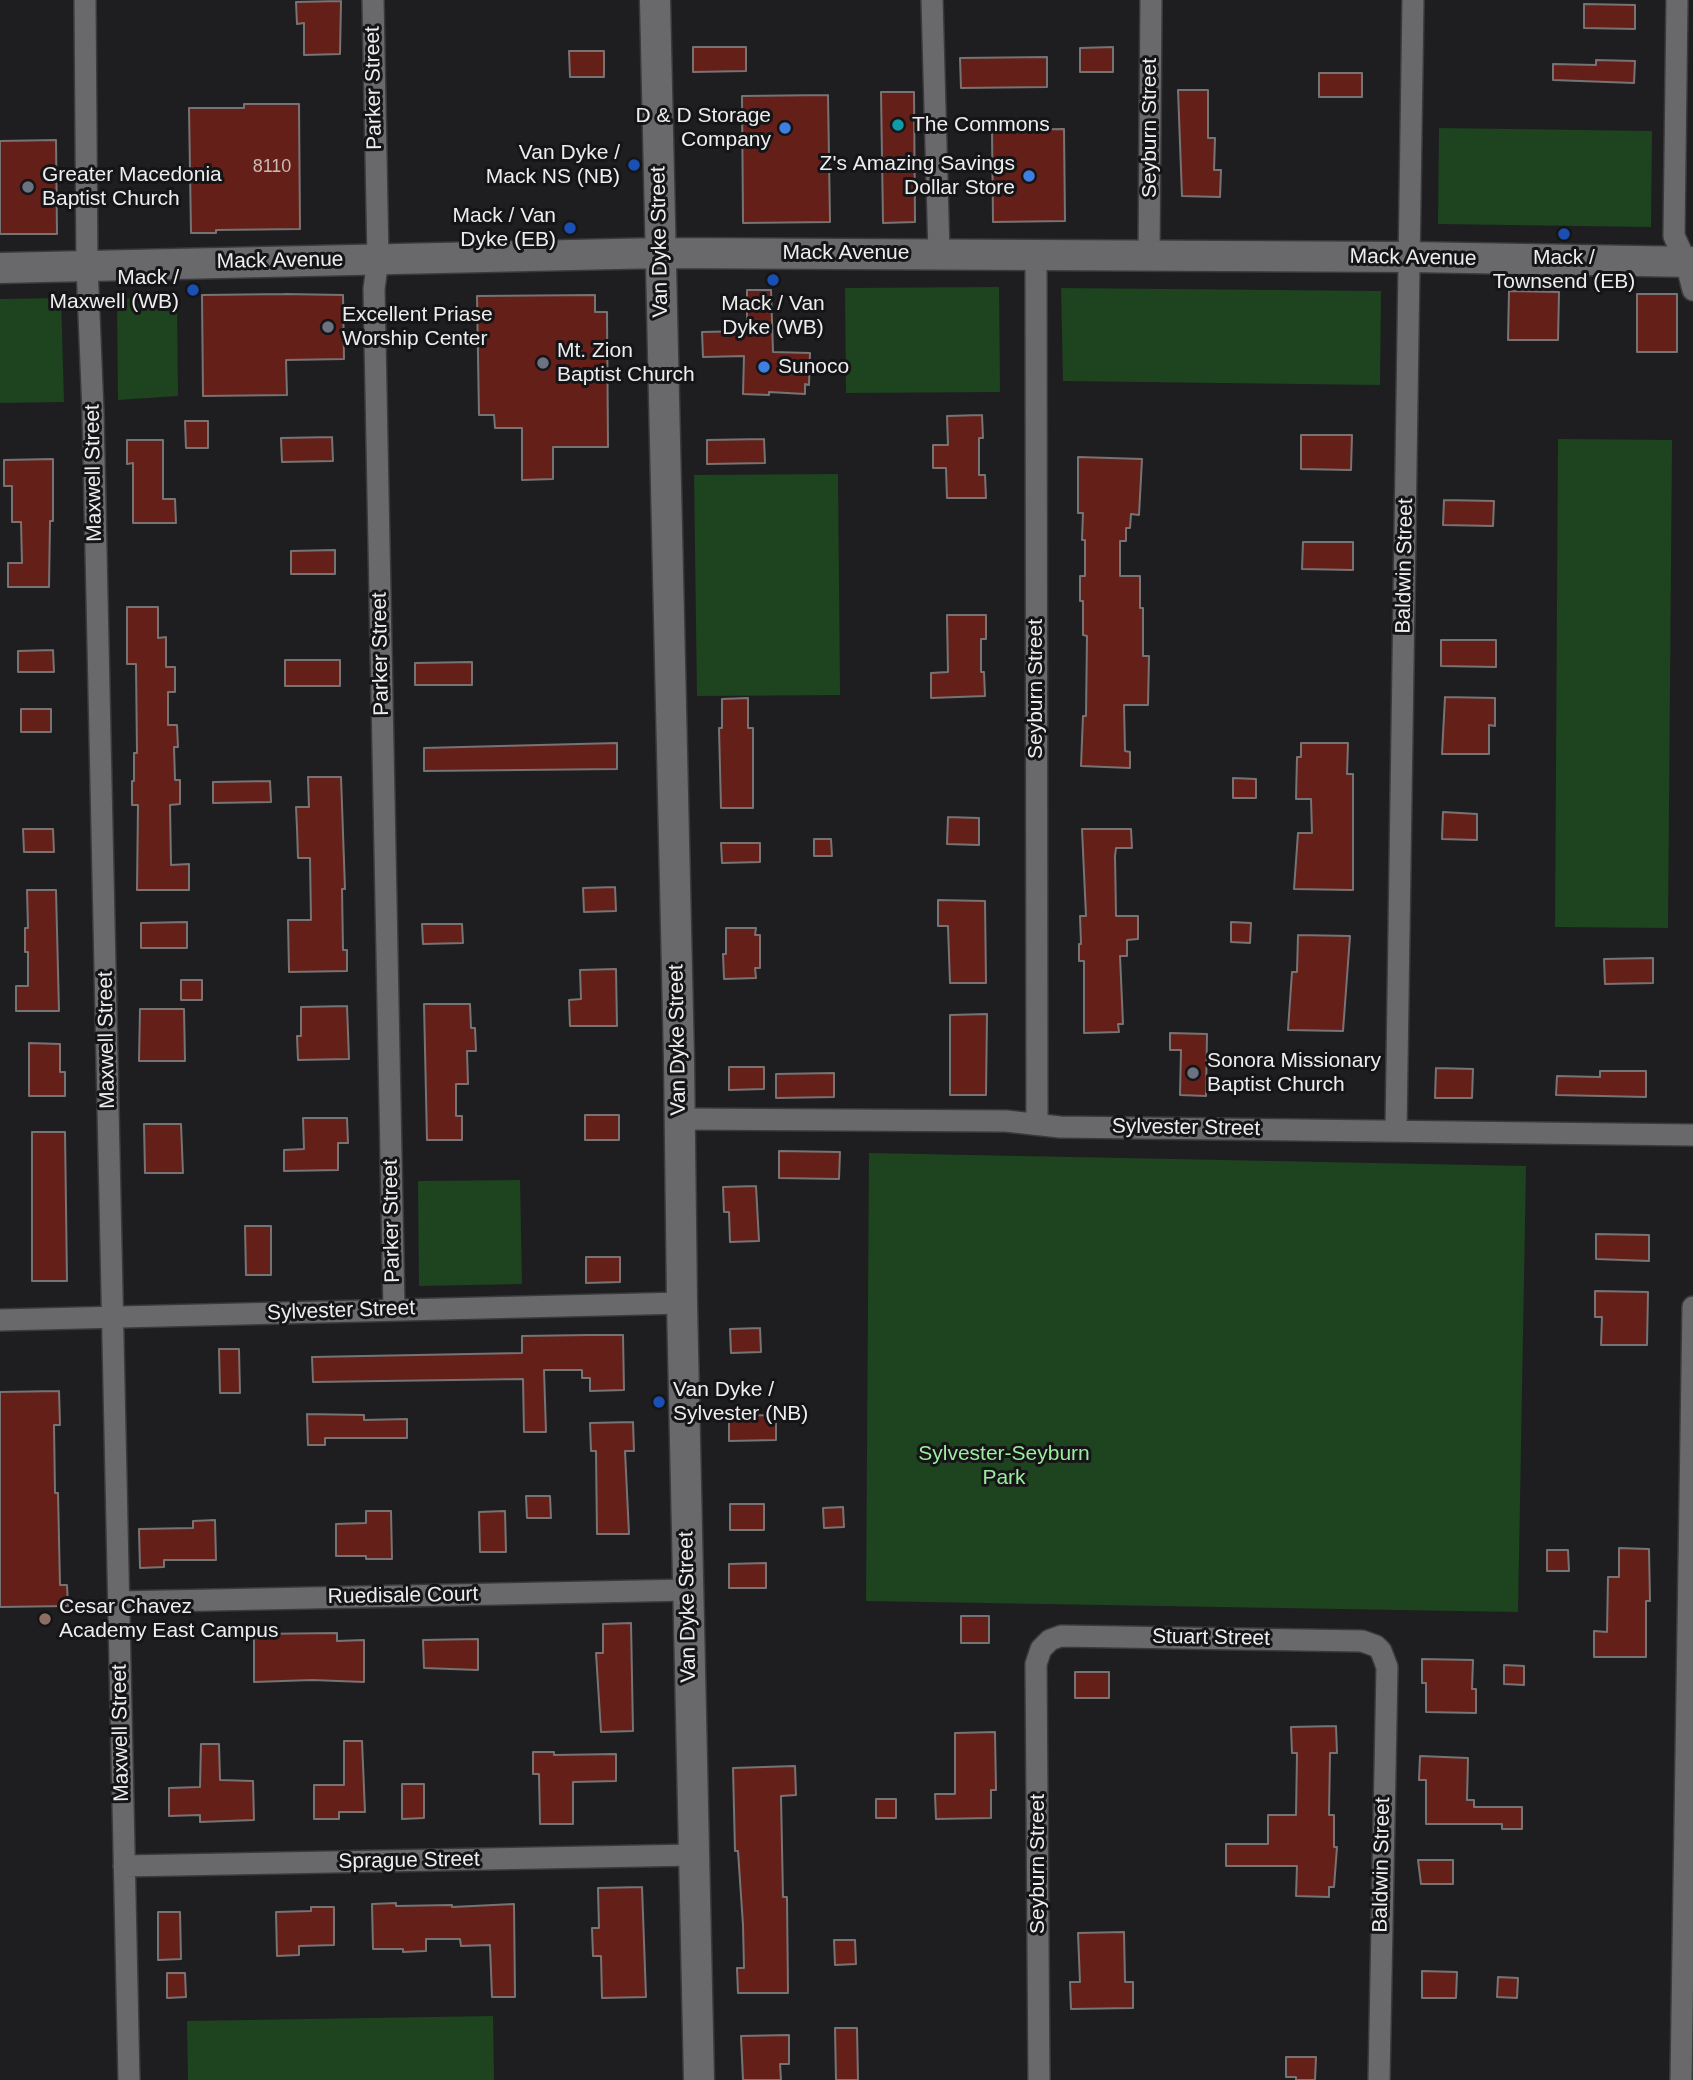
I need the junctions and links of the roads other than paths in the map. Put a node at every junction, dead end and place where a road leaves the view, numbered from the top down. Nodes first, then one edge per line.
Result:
1 (85, 0) edge
2 (373, 0) edge
3 (655, 0) edge
4 (932, 0) edge
5 (1151, 0) edge
6 (1413, 0) edge
7 (1677, 0) edge
8 (660, 253) junction
9 (939, 254) junction
10 (1036, 254) junction
11 (1149, 255) junction
12 (1410, 257) junction
13 (378, 259) junction
14 (87, 266) junction
15 (0, 268) edge
16 (1691, 271) edge
17 (680, 1119) junction
18 (1037, 1124) junction
19 (1396, 1131) junction
20 (1693, 1135) edge
21 (682, 1303) junction
22 (1693, 1307) edge
23 (394, 1308) junction
24 (113, 1318) junction
25 (0, 1320) edge
26 (688, 1590) junction
27 (118, 1602) junction
28 (1041, 1649) joint
29 (1381, 1651) joint
30 (694, 1855) junction
31 (124, 1866) junction
32 (129, 2080) edge
33 (699, 2080) edge
34 (1039, 2080) edge
35 (1379, 2080) edge
36 (1681, 2080) edge

1 - 14 street, Maxwell Street
2 - 13 street, Parker Street
3 - 8 main road, Van Dyke Street
4 - 9 street
5 - 11 street, Seyburn Street
6 - 12 street, Baldwin Street
7 - 16 street
8 - 9 main road, Mack Avenue
8 - 13 main road, Mack Avenue
8 - 17 main road, Van Dyke Street
9 - 10 main road, Mack Avenue
10 - 11 main road, Mack Avenue
10 - 18 street, Seyburn Street
11 - 12 main road, Mack Avenue
12 - 16 main road, Mack Avenue
12 - 19 street, Baldwin Street
13 - 14 main road, Mack Avenue
13 - 23 street, Parker Street
14 - 15 main road, Mack Avenue
14 - 24 street, Maxwell Street
17 - 18 street, Sylvester Street
17 - 21 main road, Van Dyke Street
18 - 19 street, Sylvester Street
19 - 20 street, Sylvester Street
21 - 23 street, Sylvester Street
21 - 26 main road, Van Dyke Street
22 - 36 street
23 - 24 street, Sylvester Street
24 - 25 street, Sylvester Street
24 - 27 street, Maxwell Street
26 - 27 street, Ruedisale Court
26 - 30 main road, Van Dyke Street
27 - 31 street, Maxwell Street
28 - 29 street, Stuart Street
28 - 34 street, Seyburn Street
29 - 35 street, Baldwin Street
30 - 31 street, Sprague Street
30 - 33 main road, Van Dyke Street
31 - 32 street, Maxwell Street

